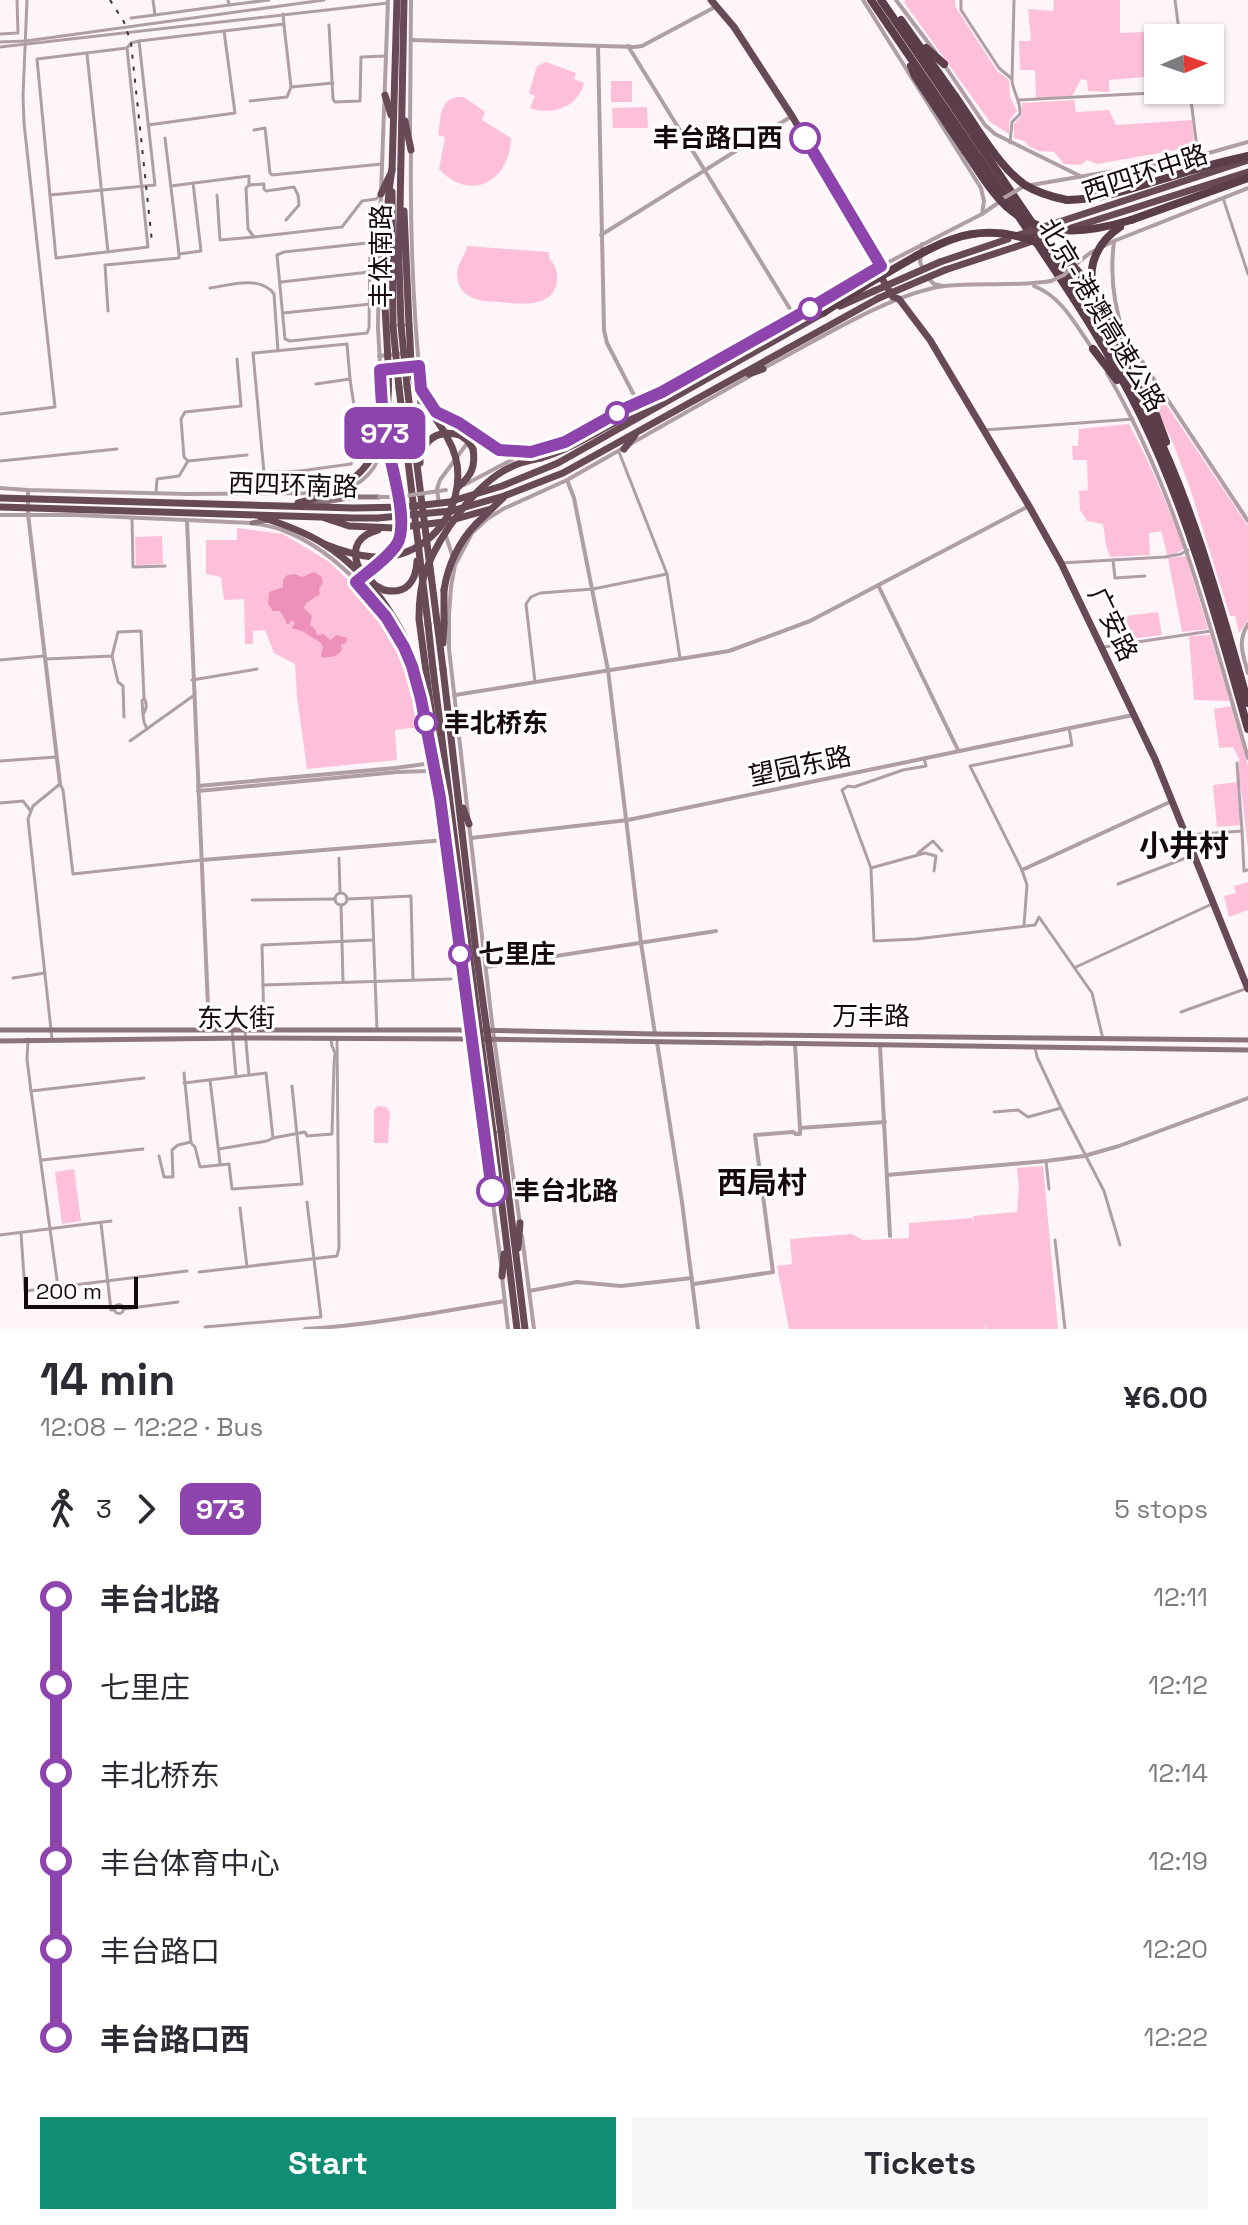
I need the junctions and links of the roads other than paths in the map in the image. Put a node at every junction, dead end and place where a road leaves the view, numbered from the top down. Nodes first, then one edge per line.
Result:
1 (17, 0) edge
2 (27, 0) edge
3 (153, 0) edge
4 (269, 0) edge
5 (324, 0) edge
6 (863, 0) edge
7 (871, 0) edge
8 (881, 0) edge
9 (887, 0) edge
10 (896, 0) edge
11 (961, 0) edge
12 (1014, 0) edge
13 (1175, 0) edge
14 (391, 1) edge
15 (228, 2) edge
16 (406, 2) edge
17 (714, 3) edge
18 (283, 14) junction
19 (155, 15) junction
20 (131, 18) dead end
21 (284, 24) junction
22 (1178, 24) edge
23 (329, 25) dead end
24 (224, 31) junction
25 (0, 34) edge
26 (913, 37) junction
27 (411, 40) junction
28 (139, 41) junction
29 (26, 43) junction
30 (331, 44) junction
31 (338, 44) dead end
32 (0, 45) edge
33 (598, 46) junction
34 (628, 46) junction
35 (903, 47) junction
36 (127, 48) junction
37 (87, 54) junction
38 (386, 56) junction
39 (944, 64) junction
40 (1012, 80) junction
41 (333, 83) junction
42 (291, 87) junction
43 (1144, 93) edge
44 (385, 95) junction
45 (1019, 100) junction
46 (250, 101) dead end
47 (1192, 104) edge
48 (403, 110) junction
49 (792, 116) junction
50 (148, 125) junction
51 (393, 125) junction
52 (254, 130) dead end
53 (165, 138) dead end
54 (1248, 142) edge
55 (1010, 143) junction
56 (411, 150) junction
57 (1198, 156) junction
58 (1248, 158) edge
59 (382, 164) junction
60 (392, 169) junction
61 (704, 171) junction
62 (1248, 175) edge
63 (1080, 176) junction
64 (193, 183) junction
65 (249, 185) junction
66 (171, 186) junction
67 (142, 187) junction
68 (1021, 188) joint
69 (1248, 188) edge
70 (102, 190) junction
71 (381, 194) junction
72 (50, 195) junction
73 (217, 195) dead end
74 (1223, 198) junction
75 (982, 214) junction
76 (286, 220) dead end
77 (1131, 220) junction
78 (601, 235) junction
79 (254, 237) junction
80 (1114, 241) junction
81 (922, 244) junction
82 (108, 252) junction
83 (179, 254) junction
84 (881, 266) junction
85 (378, 271) junction
86 (370, 272) junction
87 (1248, 274) edge
88 (281, 282) junction
89 (1031, 285) junction
90 (945, 286) junction
91 (210, 288) dead end
92 (875, 290) junction
93 (1096, 297) junction
94 (899, 299) junction
95 (371, 304) junction
96 (108, 311) dead end
97 (283, 313) junction
98 (823, 313) joint
99 (795, 317) junction
100 (401, 325) junction
101 (745, 346) junction
102 (1093, 349) joint
103 (278, 351) junction
104 (418, 352) junction
105 (379, 356) junction
106 (237, 359) dead end
107 (419, 366) junction
108 (763, 369) junction
109 (380, 370) junction
110 (710, 377) junction
111 (350, 379) junction
112 (731, 379) junction
113 (316, 384) dead end
114 (403, 387) junction
115 (421, 389) junction
116 (687, 390) junction
117 (662, 392) junction
118 (638, 403) junction
119 (663, 404) junction
120 (0, 414) edge
121 (1137, 417) junction
122 (639, 430) junction
123 (984, 431) junction
124 (474, 434) junction
125 (386, 439) junction
126 (117, 449) dead end
127 (622, 450) junction
128 (531, 452) junction
129 (247, 455) dead end
130 (420, 455) junction
131 (0, 461) edge
132 (188, 461) junction
133 (300, 471) junction
134 (567, 480) junction
135 (419, 486) junction
136 (458, 487) junction
137 (0, 488) edge
138 (28, 490) junction
139 (156, 493) junction
140 (186, 494) junction
141 (282, 494) junction
142 (292, 494) junction
143 (504, 496) junction
144 (379, 497) joint
145 (0, 498) edge
146 (28, 498) junction
147 (186, 502) junction
148 (288, 505) junction
149 (310, 505) junction
150 (450, 506) junction
151 (1029, 506) junction
152 (0, 507) edge
153 (491, 509) junction
154 (28, 510) junction
155 (418, 510) junction
156 (187, 512) junction
157 (0, 515) edge
158 (1191, 515) junction
159 (323, 517) joint
160 (132, 518) junction
161 (252, 519) junction
162 (187, 521) junction
163 (1248, 521) edge
164 (384, 528) junction
165 (418, 539) junction
166 (324, 544) junction
167 (1188, 550) junction
168 (1113, 560) junction
169 (1061, 563) junction
170 (455, 565) junction
171 (165, 566) dead end
172 (667, 574) junction
173 (1145, 576) dead end
174 (356, 582) junction
175 (878, 585) junction
176 (593, 589) junction
177 (436, 623) junction
178 (1248, 624) edge
179 (1211, 631) junction
180 (449, 642) junction
181 (404, 647) junction
182 (1101, 647) junction
183 (449, 649) junction
184 (112, 656) junction
185 (46, 657) junction
186 (0, 660) edge
187 (680, 660) junction
188 (412, 666) junction
189 (257, 669) dead end
190 (438, 669) junction
191 (608, 670) junction
192 (1248, 673) edge
193 (192, 680) junction
194 (535, 682) junction
195 (455, 695) junction
196 (193, 696) junction
197 (1248, 703) edge
198 (1135, 715) junction
199 (124, 717) dead end
200 (1069, 728) junction
201 (147, 729) junction
202 (1248, 729) edge
203 (435, 739) junction
204 (130, 741) dead end
205 (958, 750) junction
206 (58, 756) junction
207 (924, 758) junction
208 (1248, 758) edge
209 (0, 761) edge
210 (433, 763) junction
211 (1237, 763) dead end
212 (435, 774) junction
213 (60, 784) junction
214 (198, 788) junction
215 (458, 795) junction
216 (1173, 801) junction
217 (0, 803) edge
218 (450, 807) junction
219 (30, 810) junction
220 (628, 820) junction
221 (469, 824) junction
222 (1242, 831) junction
223 (1187, 835) junction
224 (471, 838) junction
225 (445, 840) junction
226 (942, 851) dead end
227 (1194, 855) junction
228 (915, 856) junction
229 (473, 857) junction
230 (339, 858) dead end
231 (202, 860) junction
232 (457, 860) junction
233 (871, 868) junction
234 (1022, 870) junction
235 (1248, 870) edge
236 (934, 871) dead end
237 (467, 872) junction
238 (1118, 884) dead end
239 (340, 893) junction
240 (372, 898) junction
241 (335, 899) junction
242 (347, 899) junction
243 (252, 900) dead end
244 (1214, 903) junction
245 (341, 905) junction
246 (457, 926) junction
247 (1023, 926) junction
248 (716, 931) dead end
249 (373, 940) junction
250 (342, 941) junction
251 (641, 943) junction
252 (472, 952) junction
253 (486, 967) junction
254 (1074, 968) junction
255 (1244, 972) edge
256 (45, 973) junction
257 (13, 978) dead end
258 (451, 979) dead end
259 (413, 980) junction
260 (374, 981) junction
261 (343, 982) junction
262 (263, 985) junction
263 (464, 985) junction
264 (1248, 989) edge
265 (489, 992) junction
266 (1181, 1012) dead end
267 (52, 1029) junction
268 (209, 1029) junction
269 (232, 1029) junction
270 (245, 1029) junction
271 (264, 1029) junction
272 (0, 1030) edge
273 (377, 1030) junction
274 (470, 1030) junction
275 (493, 1031) junction
276 (655, 1034) junction
277 (1039, 1037) junction
278 (233, 1038) junction
279 (245, 1038) junction
280 (334, 1038) junction
281 (28, 1039) junction
282 (52, 1039) junction
283 (472, 1039) junction
284 (1103, 1039) junction
285 (495, 1040) junction
286 (1248, 1040) edge
287 (0, 1041) edge
288 (657, 1042) junction
289 (795, 1044) junction
290 (880, 1046) junction
291 (1001, 1048) junction
292 (1035, 1048) junction
293 (1068, 1048) junction
294 (1248, 1050) edge
295 (184, 1073) dead end
296 (249, 1075) junction
297 (236, 1076) junction
298 (144, 1078) dead end
299 (210, 1080) junction
300 (184, 1083) junction
301 (292, 1086) dead end
302 (31, 1091) junction
303 (1248, 1098) edge
304 (1061, 1108) junction
305 (994, 1112) dead end
306 (885, 1122) junction
307 (800, 1128) junction
308 (497, 1132) junction
309 (297, 1134) junction
310 (273, 1138) junction
311 (191, 1142) junction
312 (143, 1149) dead end
313 (219, 1149) junction
314 (159, 1156) dead end
315 (1084, 1156) junction
316 (42, 1160) junction
317 (1046, 1161) junction
318 (221, 1165) junction
319 (887, 1175) junction
320 (1049, 1189) dead end
321 (307, 1202) dead end
322 (240, 1208) dead end
323 (111, 1221) dead end
324 (101, 1223) junction
325 (520, 1223) junction
326 (51, 1229) junction
327 (21, 1232) junction
328 (0, 1235) edge
329 (505, 1236) junction
330 (890, 1236) dead end
331 (1055, 1240) dead end
332 (1120, 1245) dead end
333 (314, 1259) junction
334 (516, 1266) junction
335 (247, 1267) junction
336 (187, 1271) dead end
337 (199, 1272) dead end
338 (502, 1276) junction
339 (108, 1281) junction
340 (692, 1281) junction
341 (58, 1287) junction
342 (529, 1291) junction
343 (505, 1301) junction
344 (178, 1302) dead end
345 (205, 1327) edge
346 (362, 1327) edge
347 (305, 1329) edge
348 (508, 1329) edge
349 (517, 1329) edge
350 (525, 1329) edge
351 (534, 1329) edge
352 (698, 1329) edge
353 (1065, 1329) edge

1 - 25 street
2 - 29 street
3 - 19 street
4 - 15 street
5 - 29 street
6 - 75 street
7 - 35 highway, 北京-港澳高速公路
8 - 158 highway, 北京-港澳高速公路
9 - 26 highway
10 - 39 street
11 - 40 street
12 - 40 street
13 - 22 street
14 - 18 street
14 - 38 street, 丰体南路
14 - 51 highway, 丰体南路
15 - 19 street
16 - 27 street, 丰体南路
16 - 48 highway, 丰体南路
17 - 34 street
17 - 49 highway, 广安路
18 - 21 street
18 - 29 street
19 - 20 street
21 - 24 street
21 - 42 street
23 - 30 street
24 - 28 street
24 - 50 street
26 - 39 highway
26 - 58 highway, bridge
27 - 33 street
27 - 56 street, 丰体南路
28 - 36 street
28 - 50 street
29 - 32 street
29 - 120 street
30 - 31 street
30 - 41 street
33 - 34 street
33 - 78 street
34 - 61 street
35 - 77 highway, bridge
35 - 121 highway, 北京-港澳高速公路
36 - 37 street
36 - 67 street
37 - 70 street
37 - 72 street
38 - 41 street
38 - 44 street, 丰体南路
39 - 55 street
40 - 45 street
41 - 42 street
42 - 46 street
43 - 45 street
44 - 51 highway
44 - 59 street, 丰体南路
45 - 55 street
47 - 57 street
48 - 56 highway
48 - 100 highway, 丰体南路
49 - 61 street
49 - 84 highway, 广安路
50 - 67 street
51 - 60 highway, 丰体南路
52 - 59 street
53 - 66 street
54 - 57 street, 西四环中路
55 - 63 street
56 - 104 street, 丰体南路
57 - 63 street, 西四环中路
58 - 92 highway, 西四环中路, bridge
59 - 71 street, 丰体南路
60 - 71 highway
60 - 100 highway, 丰体南路
60 - 148 highway, bridge
61 - 78 street
61 - 99 street
62 - 77 highway
62 - 92 highway, 西四环中路, bridge
63 - 68 street, 西四环中路
64 - 65 street
64 - 66 street
64 - 83 street
65 - 76 street
65 - 79 street
66 - 83 street
67 - 70 street
67 - 82 street
68 - 75 street, 西四环南路, bridge
69 - 74 street, 西四环中路
70 - 72 street
70 - 82 street
71 - 79 street
71 - 85 street, 丰体南路
72 - 82 street
73 - 79 street
74 - 80 street, 西四环中路
74 - 87 street
75 - 81 street, 西四环南路
77 - 93 highway, bridge
78 - 118 street
80 - 89 street, 西四环中路, bridge
80 - 163 street
81 - 84 street, 西四环南路
81 - 90 street
83 - 96 street
84 - 94 highway, 广安路
84 - 99 street, 西四环南路
85 - 86 street
85 - 105 street, 丰体南路
86 - 88 street
86 - 88 street
86 - 95 street
88 - 97 street
89 - 90 street
89 - 102 street
90 - 94 street
91 - 103 street
92 - 93 highway, bridge
92 - 98 highway
92 - 112 highway, 西四环南路
93 - 158 highway, bridge
94 - 108 street
94 - 123 highway, 广安路
95 - 97 street
95 - 97 street
98 - 110 highway, 西四环南路
99 - 101 street, 西四环南路
100 - 114 highway, 丰体南路, bridge
100 - 166 highway, bridge
101 - 110 highway
101 - 117 street, 西四环南路
102 - 121 highway
103 - 111 street
103 - 133 street
104 - 105 street
104 - 107 street, 丰体南路
105 - 109 street, 丰体南路
106 - 132 street
107 - 109 street
107 - 115 street, 丰体南路
108 - 112 highway
108 - 127 street
109 - 125 street, 丰体南路
110 - 116 highway, 西四环南路
111 - 113 street
111 - 133 street
112 - 122 highway, 西四环南路
114 - 135 highway, 丰体南路
114 - 155 highway, 丰体南路
115 - 124 street
115 - 130 highway
116 - 117 highway
116 - 119 highway, 西四环南路
117 - 118 street, 西四环南路
118 - 128 street, 西四环南路
119 - 150 highway, 西四环南路
119 - 203 highway, bridge
121 - 123 street
121 - 167 street
121 - 202 highway, 北京-港澳高速公路
122 - 127 highway
122 - 143 highway, 西四环南路
123 - 151 highway, 广安路
124 - 128 street
124 - 170 street
125 - 142 street
125 - 174 street, 丰体南路
126 - 131 street
127 - 134 street
127 - 172 street
128 - 136 street, 西四环南路
129 - 132 street
130 - 135 highway
130 - 136 highway, bridge
132 - 139 street
133 - 142 street
134 - 170 street
134 - 176 street
135 - 155 highway, 丰体南路
136 - 144 street, 西四环南路, bridge
137 - 138 street, 西四环南路
138 - 139 street, 西四环南路
138 - 146 street
139 - 140 street, 西四环南路
140 - 141 street, 西四环南路
140 - 147 street
141 - 142 street
141 - 149 street, 西四环南路
143 - 150 highway, 西四环南路
143 - 153 highway
144 - 149 main road, 西四环南路
145 - 146 main road, 西四环南路
145 - 148 highway, 西四环南路, bridge
146 - 147 main road, 西四环南路
146 - 154 street
147 - 149 main road, 西四环南路
147 - 156 street
148 - 150 highway, 西四环南路, bridge
150 - 161 highway, 西四环南路, bridge
151 - 169 highway, 广安路
151 - 175 street
152 - 154 main road, 西四环南路
152 - 161 highway, 西四环南路, bridge
153 - 164 highway, bridge
153 - 177 highway, bridge
154 - 156 main road, 西四环南路
154 - 157 street, 西四环南路
154 - 160 street, 西四环南路
154 - 185 street
155 - 165 highway
155 - 177 highway
156 - 161 main road, 西四环南路
156 - 162 street
158 - 197 highway, 北京-港澳高速公路
159 - 161 main road, 西四环南路
159 - 164 highway
160 - 162 street, 西四环南路
160 - 171 street
161 - 162 street, 西四环南路
161 - 166 highway, bridge
161 - 174 street, 西四环南路
162 - 193 street
164 - 165 highway, bridge
165 - 177 highway
166 - 203 highway, bridge
167 - 168 street
167 - 179 street
168 - 169 street
168 - 173 street
169 - 182 highway, 广安路
170 - 180 street
172 - 176 street
172 - 187 street
174 - 181 street
175 - 187 street
175 - 205 street
176 - 191 street
176 - 194 street
177 - 190 highway, bridge
177 - 190 highway, bridge
178 - 192 street
179 - 182 street
179 - 208 street
180 - 181 street
180 - 183 street
181 - 188 street
182 - 198 highway, 广安路
183 - 188 street
183 - 195 street
184 - 185 street
184 - 199 street
184 - 201 street
185 - 186 street
185 - 206 street
187 - 191 street
188 - 210 street
189 - 193 street
190 - 215 highway
190 - 218 highway
191 - 194 street
191 - 220 street
193 - 196 street
194 - 195 street
195 - 221 street
196 - 201 street
196 - 214 street
198 - 200 street, 望园东路
198 - 216 highway, 广安路
200 - 205 street, 望园东路
200 - 234 street
201 - 204 street
203 - 218 highway
205 - 207 street, 望园东路
206 - 209 street
206 - 213 street
207 - 220 street, 望园东路
207 - 233 street
210 - 212 street
210 - 214 street
211 - 222 street
212 - 214 street
212 - 225 street
213 - 219 street
213 - 231 street
214 - 231 street
215 - 221 highway
215 - 237 highway
216 - 223 highway, 广安路
216 - 234 street
217 - 219 street
218 - 232 highway
219 - 256 street
220 - 224 street, 望园东路
220 - 251 street
221 - 224 street
222 - 223 street
222 - 235 street
223 - 227 highway, 广安路
224 - 229 street
225 - 231 street
225 - 246 street
226 - 228 street
227 - 238 street
227 - 244 highway, 广安路
228 - 233 street
228 - 236 street
229 - 237 highway
229 - 253 street
230 - 239 street
231 - 268 street
232 - 246 highway
232 - 252 highway
233 - 247 street
234 - 247 street
237 - 252 highway
239 - 241 street
239 - 242 street
240 - 242 street
240 - 249 street
240 - 259 street
241 - 243 street
241 - 245 street
242 - 245 street
244 - 254 street
244 - 255 highway, 广安路
245 - 250 street
246 - 263 street
247 - 254 street
248 - 251 street
249 - 250 street
249 - 260 street
250 - 261 street
250 - 262 street
251 - 253 street
251 - 276 street
252 - 308 highway, bridge
253 - 265 street
254 - 284 street
255 - 264 highway, 广安路
256 - 257 street
256 - 267 street
258 - 259 street
259 - 260 street
260 - 261 street
260 - 273 street
261 - 262 street
262 - 271 street
263 - 265 street
263 - 274 street
264 - 266 street
265 - 275 street
267 - 268 main road, 东大街
267 - 272 main road, 东大街
267 - 282 street
268 - 269 main road, 东大街
269 - 270 main road, 东大街
269 - 278 street
270 - 271 main road, 东大街
270 - 279 street
271 - 273 main road, 东大街
273 - 274 main road, 东大街
274 - 275 main road, 东大街
274 - 283 street
275 - 276 main road, 万丰路
275 - 285 street
276 - 277 main road, 万丰路
276 - 288 street
277 - 284 main road, 万丰路
277 - 291 main road
278 - 279 main road, 东大街
278 - 282 main road, 东大街
278 - 297 street
279 - 280 main road, 东大街
279 - 296 street
280 - 283 main road, 东大街
280 - 309 street
280 - 333 street
281 - 282 main road, 东大街
281 - 287 main road, 东大街
281 - 302 street
283 - 285 main road, 东大街
283 - 338 street
284 - 286 main road, 万丰路
284 - 293 main road
285 - 288 main road, 万丰路
285 - 325 street
288 - 289 main road, 万丰路
288 - 340 street
289 - 290 main road, 万丰路
289 - 307 street
290 - 291 main road, 万丰路
290 - 306 street
291 - 292 main road, 万丰路
292 - 293 main road, 万丰路
292 - 304 street
293 - 294 main road, 万丰路
295 - 300 street
296 - 297 street
296 - 310 street
297 - 299 street
298 - 302 street
299 - 300 street
299 - 313 street
300 - 311 street
301 - 309 street
302 - 316 street
303 - 315 street
304 - 305 street
304 - 315 street
306 - 307 street
306 - 319 street
307 - 340 street
308 - 329 highway
308 - 334 highway
309 - 310 street
309 - 318 street
310 - 313 street
311 - 314 street
311 - 318 street
312 - 316 street
313 - 318 street
315 - 317 street
315 - 332 street
316 - 326 street
317 - 319 street
317 - 320 street
319 - 330 street
321 - 333 street
322 - 335 street
323 - 324 street
324 - 326 street
324 - 339 street
325 - 334 highway
325 - 342 street
326 - 327 street
326 - 341 street
327 - 328 street
327 - 341 street
329 - 338 highway
329 - 349 highway
331 - 353 street
333 - 335 street
333 - 345 street
334 - 350 highway
335 - 337 street
336 - 339 street
338 - 343 street
339 - 341 street
339 - 344 street
340 - 342 street
340 - 352 street
342 - 351 street
343 - 346 street
343 - 348 street
346 - 347 street

